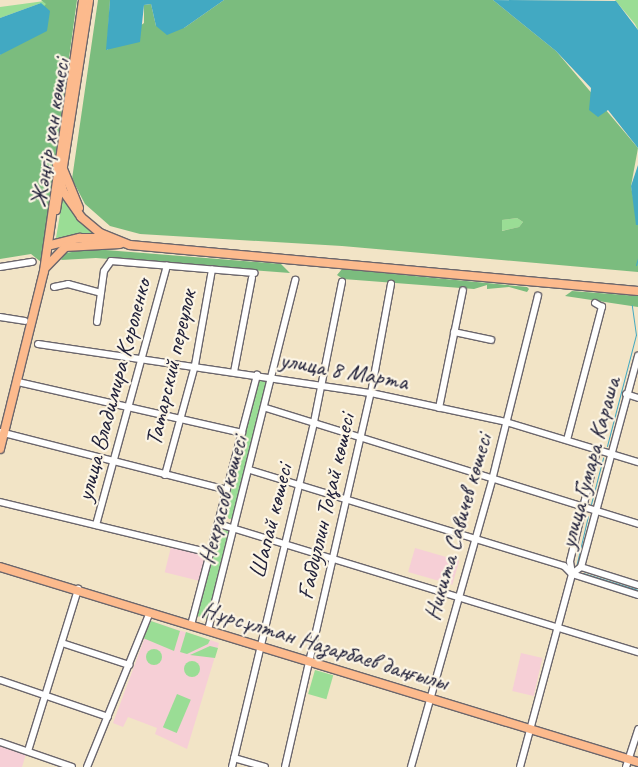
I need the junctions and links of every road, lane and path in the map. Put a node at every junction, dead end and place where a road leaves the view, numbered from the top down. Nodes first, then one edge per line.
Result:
1 (83, 0) edge
2 (89, 0) edge
3 (60, 167) junction
4 (60, 184) junction
5 (111, 238) junction
6 (131, 242) junction
7 (51, 245) junction
8 (45, 257) junction
9 (33, 262) dead end
10 (167, 266) junction
11 (0, 267) edge
12 (212, 270) junction
13 (44, 271) junction
14 (295, 280) dead end
15 (342, 282) dead end
16 (391, 284) dead end
17 (54, 287) dead end
18 (638, 287) edge
19 (463, 290) dead end
20 (638, 291) edge
21 (101, 293) junction
22 (538, 296) dead end
23 (595, 303) dead end
24 (0, 317) edge
25 (25, 321) dead end
26 (97, 322) dead end
27 (454, 332) junction
28 (491, 340) dead end
29 (38, 344) dead end
30 (638, 356) edge
31 (144, 358) junction
32 (195, 366) junction
33 (234, 372) junction
34 (258, 375) junction
35 (274, 379) junction
36 (18, 382) junction
37 (321, 384) junction
38 (371, 393) junction
39 (626, 394) junction
40 (638, 398) edge
41 (132, 406) junction
42 (266, 408) junction
43 (439, 408) junction
44 (181, 418) junction
45 (314, 422) junction
46 (506, 422) junction
47 (2, 433) edge
48 (242, 433) junction
49 (360, 437) junction
50 (567, 440) junction
51 (0, 449) edge
52 (598, 450) junction
53 (611, 454) junction
54 (115, 462) junction
55 (638, 462) edge
56 (250, 470) junction
57 (165, 475) junction
58 (492, 480) junction
59 (300, 484) junction
60 (227, 490) junction
61 (346, 500) junction
62 (0, 502) edge
63 (583, 507) junction
64 (597, 511) junction
65 (219, 524) junction
66 (638, 524) edge
67 (96, 525) junction
68 (235, 529) junction
69 (472, 538) junction
70 (285, 543) junction
71 (211, 553) junction
72 (334, 557) junction
73 (0, 567) edge
74 (581, 567) junction
75 (572, 574) junction
76 (638, 585) edge
77 (78, 589) junction
78 (459, 595) junction
79 (638, 595) edge
80 (150, 612) junction
81 (191, 625) junction
82 (558, 626) junction
83 (208, 630) junction
84 (62, 643) junction
85 (260, 645) junction
86 (638, 652) edge
87 (310, 660) junction
88 (129, 665) junction
89 (0, 680) edge
90 (430, 696) junction
91 (46, 697) junction
92 (108, 717) junction
93 (530, 728) junction
94 (638, 729) edge
95 (0, 742) edge
96 (28, 752) junction
97 (234, 758) junction
98 (628, 759) junction
99 (638, 762) edge
100 (72, 767) edge
101 (87, 767) edge
102 (232, 767) edge
103 (265, 767) edge
104 (285, 767) edge
105 (411, 767) edge
106 (520, 767) edge
107 (626, 767) edge

1 - 3 main road, Жәңгір хан көшесі
2 - 3 main road, Жәңгір хан көшесі
3 - 4 main road, Жәңгір хан көшесі
3 - 6 main road
3 - 8 main road, Жәңгір хан көшесі
4 - 5 main road
4 - 7 main road, Жәңгір хан көшесі
5 - 6 main road
5 - 7 main road
6 - 13 main road
6 - 18 main road
6 - 20 main road
7 - 8 main road
7 - 13 main road, Жәңгір хан көшесі
8 - 13 main road, Жәңгір хан көшесі
9 - 11 street
10 - 12 street
10 - 21 street
10 - 31 street, улица Владимира Короленко
12 - 32 street, Татарский переулок
12 - 33 street
13 - 36 main road
14 - 35 street, Некрасов көшесі
15 - 37 street, Шапай көшесі
16 - 38 street, Ғабдуллин Тоқай көшесі
17 - 21 street
19 - 27 street
21 - 26 street
22 - 46 street, Никита Савичев көшесі
23 - 50 street
24 - 25 street
27 - 28 street
27 - 43 street
29 - 31 street, улица 8 Марта
30 - 39 street, улица Гумара Караша
31 - 32 street, улица 8 Марта
31 - 41 street, улица Владимира Короленко
32 - 33 street, улица 8 Марта
32 - 44 street, Татарский переулок
33 - 34 street, улица 8 Марта
34 - 35 street, улица 8 Марта
34 - 48 street, Некрасов көшесі
35 - 37 street, улица 8 Марта
35 - 42 street, Некрасов көшесі
36 - 41 street
36 - 47 main road
37 - 38 street, улица 8 Марта
37 - 45 street, Шапай көшесі
38 - 43 street, улица 8 Марта
38 - 49 street, Ғабдуллин Тоқай көшесі
39 - 40 street
39 - 53 street, улица Гумара Караша
41 - 44 street
41 - 54 street, улица Владимира Короленко
42 - 45 street
42 - 56 street, Некрасов көшесі
43 - 46 street, улица 8 Марта
44 - 48 street
44 - 57 street, Татарский переулок
45 - 49 street
45 - 59 street, Шапай көшесі
46 - 50 street, улица 8 Марта
46 - 58 street, Никита Савичев көшесі
47 - 51 main road
47 - 54 street
48 - 60 street, Некрасов көшесі
49 - 58 street
49 - 61 street, Ғабдуллин Тоқай көшесі
50 - 52 street, улица 8 Марта
52 - 53 street, улица 8 Марта
52 - 63 street, улица Гумара Караша
53 - 55 street, улица 8 Марта
53 - 64 street, улица Гумара Караша
54 - 57 street
54 - 67 street, улица Владимира Короленко
56 - 59 street
56 - 68 street, Некрасов көшесі
57 - 60 street
58 - 63 street
58 - 69 street, Никита Савичев көшесі
59 - 61 street
59 - 70 street, Шапай көшесі
60 - 65 street, Некрасов көшесі
61 - 69 street
61 - 72 street, Ғабдуллин Тоқай көшесі
62 - 67 street
63 - 64 street
63 - 75 street, улица Гумара Караша
64 - 66 street
64 - 74 street, улица Гумара Караша
65 - 68 street
65 - 71 street, Некрасов көшесі
67 - 71 street
68 - 70 street
68 - 83 street, Некрасов көшесі
69 - 75 street
69 - 78 street, Никита Савичев көшесі
70 - 72 street
70 - 85 street, Шапай көшесі
71 - 81 street, Некрасов көшесі
72 - 78 street
72 - 87 street, Ғабдуллин Тоқай көшесі
73 - 77 main road, Нұрсұлтан Назарбаев даңғылы
74 - 75 street, улица Гумара Караша
74 - 76 street
75 - 79 street
75 - 82 street, улица Гумара Караша
77 - 80 main road, Нұрсұлтан Назарбаев даңғылы
77 - 84 street
78 - 82 street
78 - 90 street, Никита Савичев көшесі
80 - 81 main road, Нұрсұлтан Назарбаев даңғылы
80 - 88 street
81 - 83 main road, Нұрсұлтан Назарбаев даңғылы
82 - 86 street
82 - 93 street, улица Гумара Караша
83 - 85 main road, Нұрсұлтан Назарбаев даңғылы
84 - 88 street
84 - 91 street
85 - 87 main road, Нұрсұлтан Назарбаев даңғылы
85 - 97 street, Шапай көшесі
87 - 90 main road, Нұрсұлтан Назарбаев даңғылы
87 - 104 street, Ғабдуллин Тоқай көшесі
88 - 92 street
89 - 91 street
90 - 93 main road, Нұрсұлтан Назарбаев даңғылы
90 - 105 street, Никита Савичев көшесі
91 - 92 street
91 - 96 street
92 - 101 street
93 - 98 main road, Нұрсұлтан Назарбаев даңғылы
93 - 106 street, улица Гумара Караша
94 - 98 street
95 - 96 street
96 - 100 street
97 - 102 street, Шапай көшесі
97 - 103 street
98 - 99 main road, Нұрсұлтан Назарбаев даңғылы
98 - 107 street

